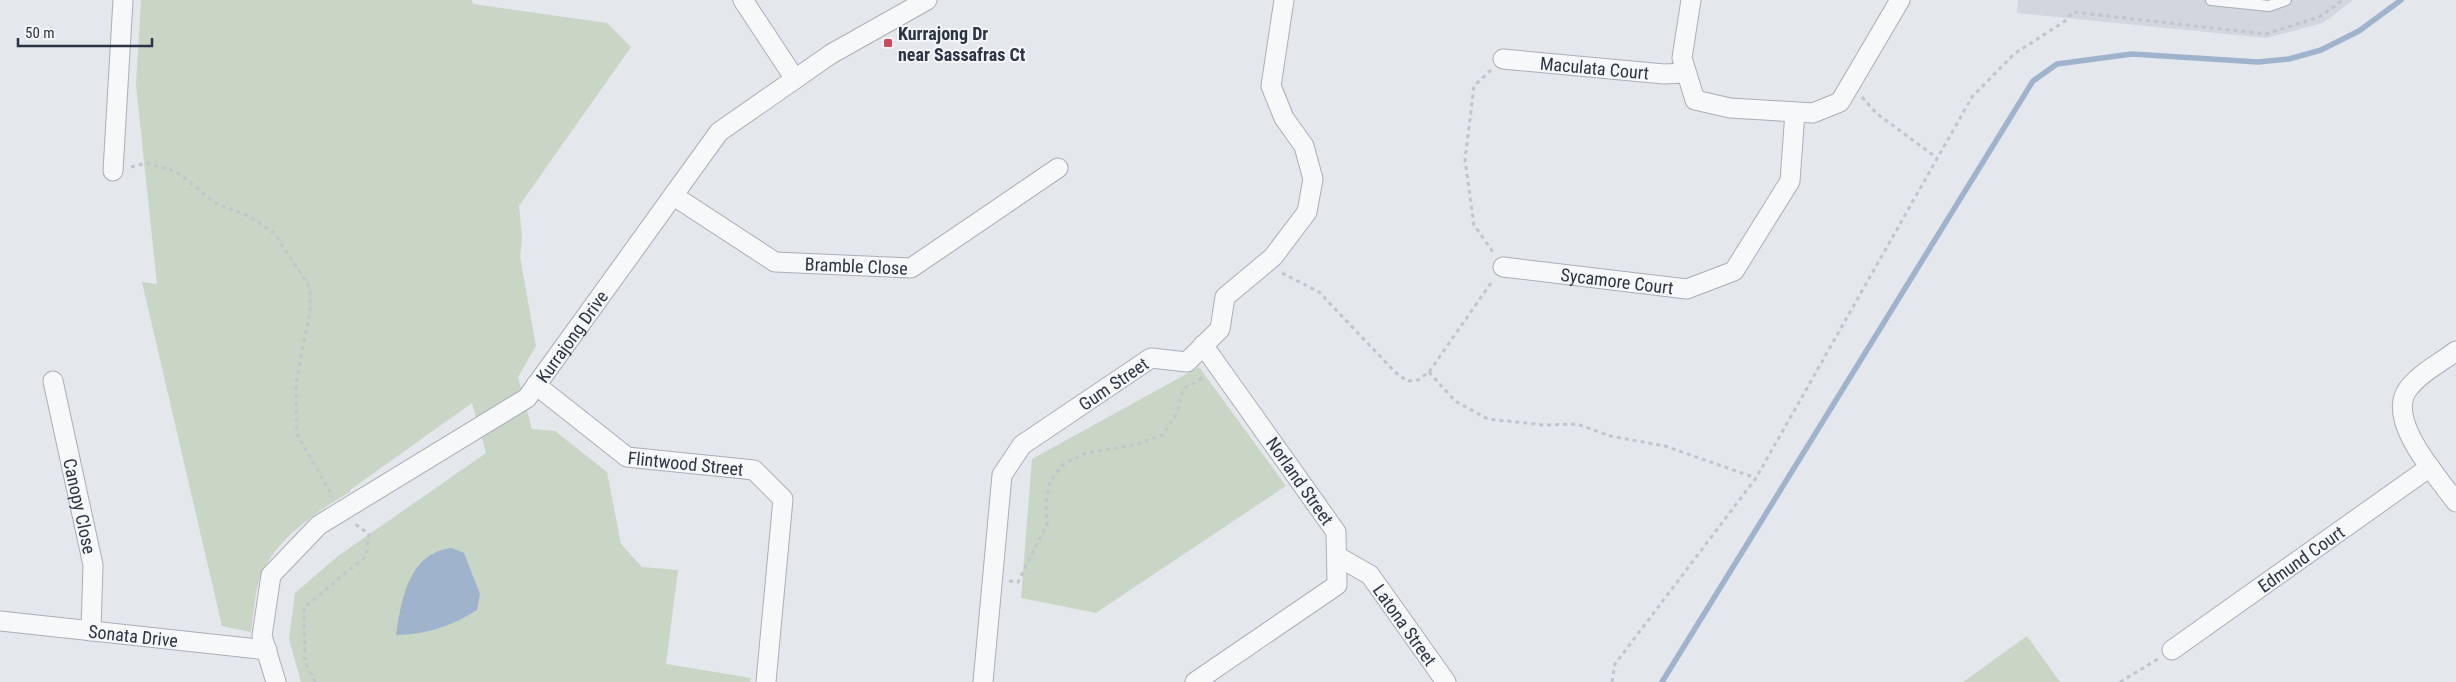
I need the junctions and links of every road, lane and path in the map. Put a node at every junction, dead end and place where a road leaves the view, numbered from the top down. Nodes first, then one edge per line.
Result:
1 (123, 0) edge
2 (743, 0) edge
3 (928, 0) edge
4 (1284, 0) edge
5 (1691, 0) edge
6 (1900, 0) edge
7 (2211, 0) edge
8 (2286, 0) edge
9 (2343, 0) edge
10 (1503, 59) joint
11 (1686, 73) junction
12 (795, 79) junction
13 (1850, 85) junction
14 (1794, 112) junction
15 (1937, 158) junction
16 (1058, 168) dead end
17 (113, 171) joint
18 (674, 196) junction
19 (1273, 257) junction
20 (1503, 267) junction
21 (1203, 345) junction
22 (2456, 351) edge
23 (1219, 368) junction
24 (1429, 372) junction
25 (53, 381) dead end
26 (536, 385) junction
27 (2430, 466) junction
28 (1756, 478) junction
29 (2456, 502) edge
30 (340, 513) junction
31 (1337, 556) junction
32 (991, 579) junction
33 (0, 621) edge
34 (92, 631) junction
35 (266, 650) junction
36 (2172, 650) joint
37 (276, 682) edge
38 (315, 682) edge
39 (766, 682) edge
40 (984, 682) edge
41 (1195, 682) edge
42 (1446, 682) edge
43 (1612, 682) edge
44 (2120, 682) edge

1 - 17 street
2 - 12 street
3 - 12 street, Kurrajong Drive
4 - 19 street, Gum Street
5 - 11 street
6 - 13 street
7 - 8 lane
9 - 15 path
10 - 11 street, Maculata Court
10 - 20 path
11 - 14 street
12 - 18 street, Kurrajong Drive
13 - 14 street
13 - 15 path
14 - 20 street, Sycamore Court
15 - 28 path
16 - 18 street, Bramble Close
17 - 30 path
18 - 26 street, Kurrajong Drive
19 - 21 street, Gum Street
19 - 24 path
20 - 24 path
21 - 23 street, Norland Street
21 - 32 street, Gum Street
22 - 27 street
23 - 31 street, Norland Street
23 - 32 path
24 - 28 path
25 - 34 street, Canopy Close
26 - 30 street, Kurrajong Drive
26 - 39 street, Flintwood Street
27 - 29 street
27 - 36 street, Edmund Court
28 - 43 path
30 - 35 street, Kurrajong Drive
30 - 38 path
31 - 41 street, Norland Street
31 - 42 street, Latona Street
32 - 40 street, Gum Street
33 - 34 street, Sonata Drive
34 - 35 street, Sonata Drive
35 - 37 street, Kurrajong Drive
36 - 44 path

